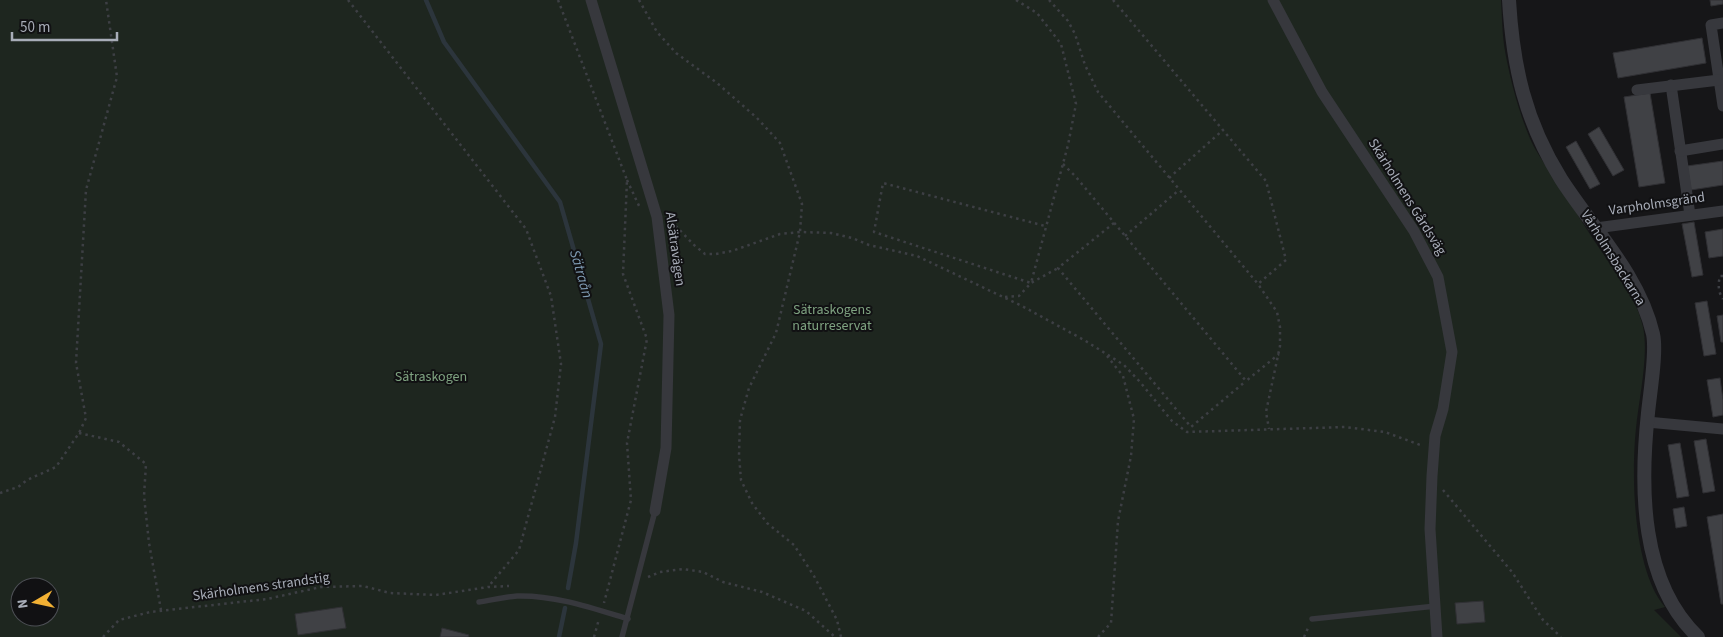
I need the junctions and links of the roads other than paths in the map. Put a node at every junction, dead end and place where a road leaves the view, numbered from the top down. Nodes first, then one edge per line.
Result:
1 (591, 0) edge
2 (1273, 0) edge
3 (1509, 0) edge
4 (1723, 23) edge
5 (1719, 80) junction
6 (1671, 85) junction
7 (1637, 90) dead end
8 (1723, 106) edge
9 (1723, 144) edge
10 (1680, 151) junction
11 (1723, 210) edge
12 (1690, 215) junction
13 (1596, 228) junction
14 (1647, 422) junction
15 (1723, 429) edge
16 (655, 511) joint
17 (479, 602) dead end
18 (1436, 606) junction
19 (628, 619) junction
20 (1312, 619) dead end
21 (622, 637) edge
22 (1437, 637) edge
23 (1698, 637) edge

1 - 16 street, Alsätravägen
2 - 18 street, Skärholmens Gårdsväg
3 - 13 street, Vårholmsbackarna
4 - 5 street
5 - 6 street
5 - 8 street
6 - 7 street
6 - 10 street
9 - 10 street
10 - 12 street
11 - 12 street, Varpholmsgränd
12 - 13 street, Varpholmsgränd
13 - 14 street, Vårholmsbackarna
14 - 15 street
14 - 23 street, Vårholmsbackarna
16 - 19 lane
17 - 19 lane
18 - 20 lane
18 - 22 street, Skärholmens Gårdsväg
19 - 21 lane

